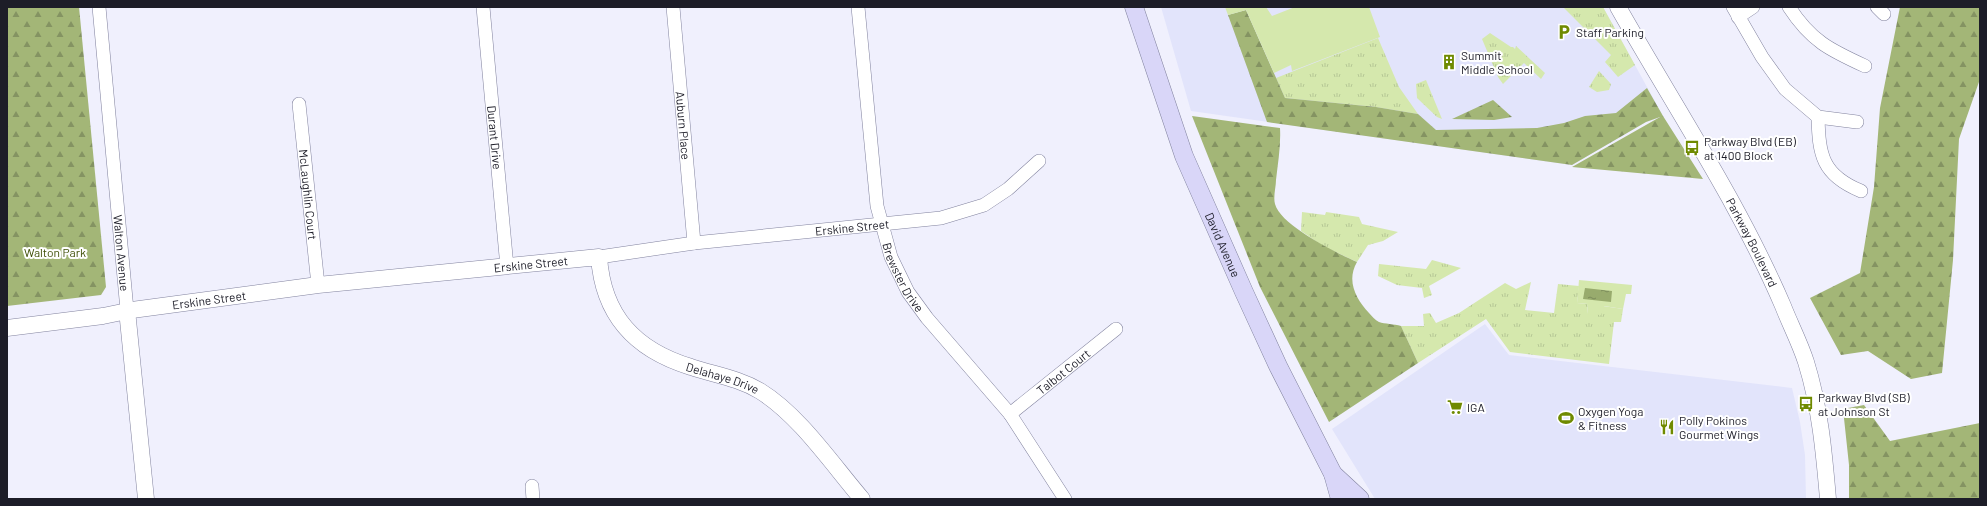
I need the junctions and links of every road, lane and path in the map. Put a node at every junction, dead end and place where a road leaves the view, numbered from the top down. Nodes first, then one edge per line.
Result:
1 (99, 7) edge
2 (483, 7) edge
3 (673, 7) edge
4 (858, 7) edge
5 (1134, 7) edge
6 (1618, 7) edge
7 (1753, 7) edge
8 (1789, 7) edge
9 (1735, 12) edge
10 (1866, 66) dead end
11 (299, 104) dead end
12 (1818, 117) junction
13 (1857, 122) dead end
14 (1039, 161) dead end
15 (1861, 191) dead end
16 (881, 224) junction
17 (694, 243) junction
18 (599, 257) junction
19 (507, 267) junction
20 (318, 285) junction
21 (127, 310) junction
22 (7, 328) edge
23 (1116, 329) dead end
24 (1010, 414) junction
25 (1333, 474) junction
26 (146, 499) edge
27 (862, 499) edge
28 (1065, 499) edge
29 (1340, 499) edge
30 (1360, 499) edge
31 (1828, 499) edge

1 - 21 street, Walton Avenue
2 - 19 street, Durant Drive
3 - 17 street, Auburn Place
4 - 16 street, Brewster Drive
5 - 25 main road, David Avenue
6 - 31 street, Parkway Boulevard
7 - 9 street
8 - 10 street
9 - 12 street
11 - 20 street, McLaughlin Court
12 - 13 street
12 - 15 street
14 - 16 street, Erskine Street
16 - 17 street, Erskine Street
16 - 24 street, Brewster Drive
17 - 18 street, Erskine Street
18 - 19 street, Erskine Street
18 - 27 street, Delahaye Drive
19 - 20 street, Erskine Street
20 - 21 street, Erskine Street
21 - 22 street, Erskine Street
21 - 26 street, Walton Avenue
23 - 24 street, Talbot Court
24 - 28 street, Brewster Drive
25 - 29 main road, David Avenue
25 - 30 main road, David Avenue

